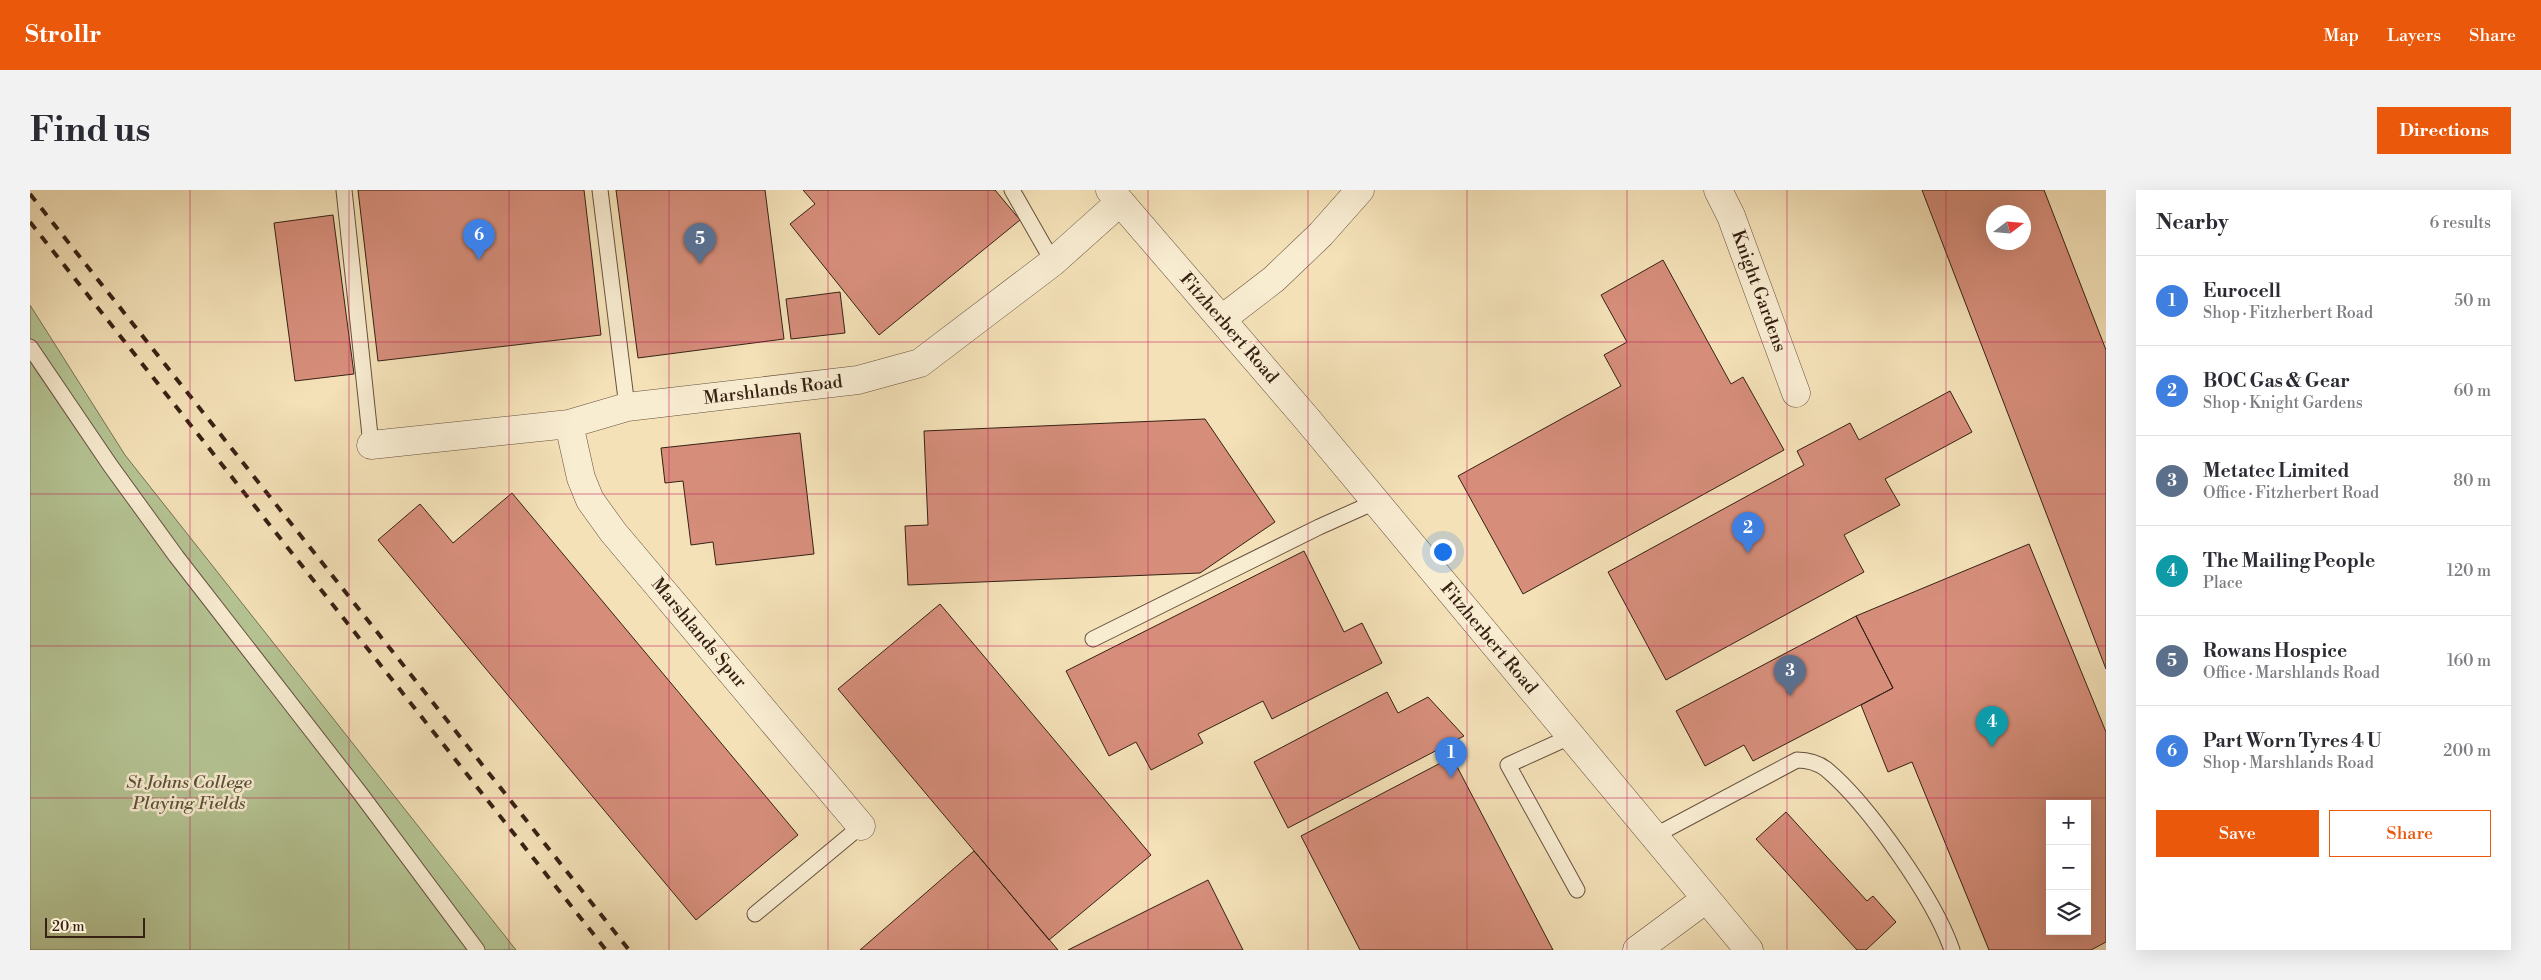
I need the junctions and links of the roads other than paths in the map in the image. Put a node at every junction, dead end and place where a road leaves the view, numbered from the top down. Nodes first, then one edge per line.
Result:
1 (344, 190) edge
2 (600, 190) edge
3 (1012, 190) edge
4 (1360, 190) edge
5 (1718, 190) edge
6 (1115, 196) edge
7 (1053, 262) junction
8 (1222, 319) junction
9 (30, 347) edge
10 (1796, 393) dead end
11 (627, 407) junction
12 (569, 424) junction
13 (371, 445) joint
14 (1374, 502) junction
15 (1093, 640) dead end
16 (1572, 736) junction
17 (861, 826) joint
18 (1654, 836) junction
19 (1577, 890) dead end
20 (1706, 899) junction
21 (755, 914) dead end
22 (477, 950) edge
23 (1637, 950) edge
24 (1749, 950) edge
25 (1952, 950) edge

1 - 13 lane
2 - 11 lane
3 - 7 lane
4 - 8 street
5 - 10 street, Knight Gardens
6 - 7 street, Marshlands Road
6 - 8 street, Fitzherbert Road
7 - 11 street, Marshlands Road
8 - 14 street, Fitzherbert Road
9 - 22 lane
11 - 12 street, Marshlands Road
12 - 13 street, Marshlands Road
12 - 17 street, Marshlands Spur
14 - 15 lane
14 - 16 street, Fitzherbert Road
16 - 18 street, Fitzherbert Road
16 - 19 lane
17 - 21 lane
18 - 20 street, Fitzherbert Road
18 - 25 lane
20 - 23 street
20 - 24 street, Fitzherbert Road

